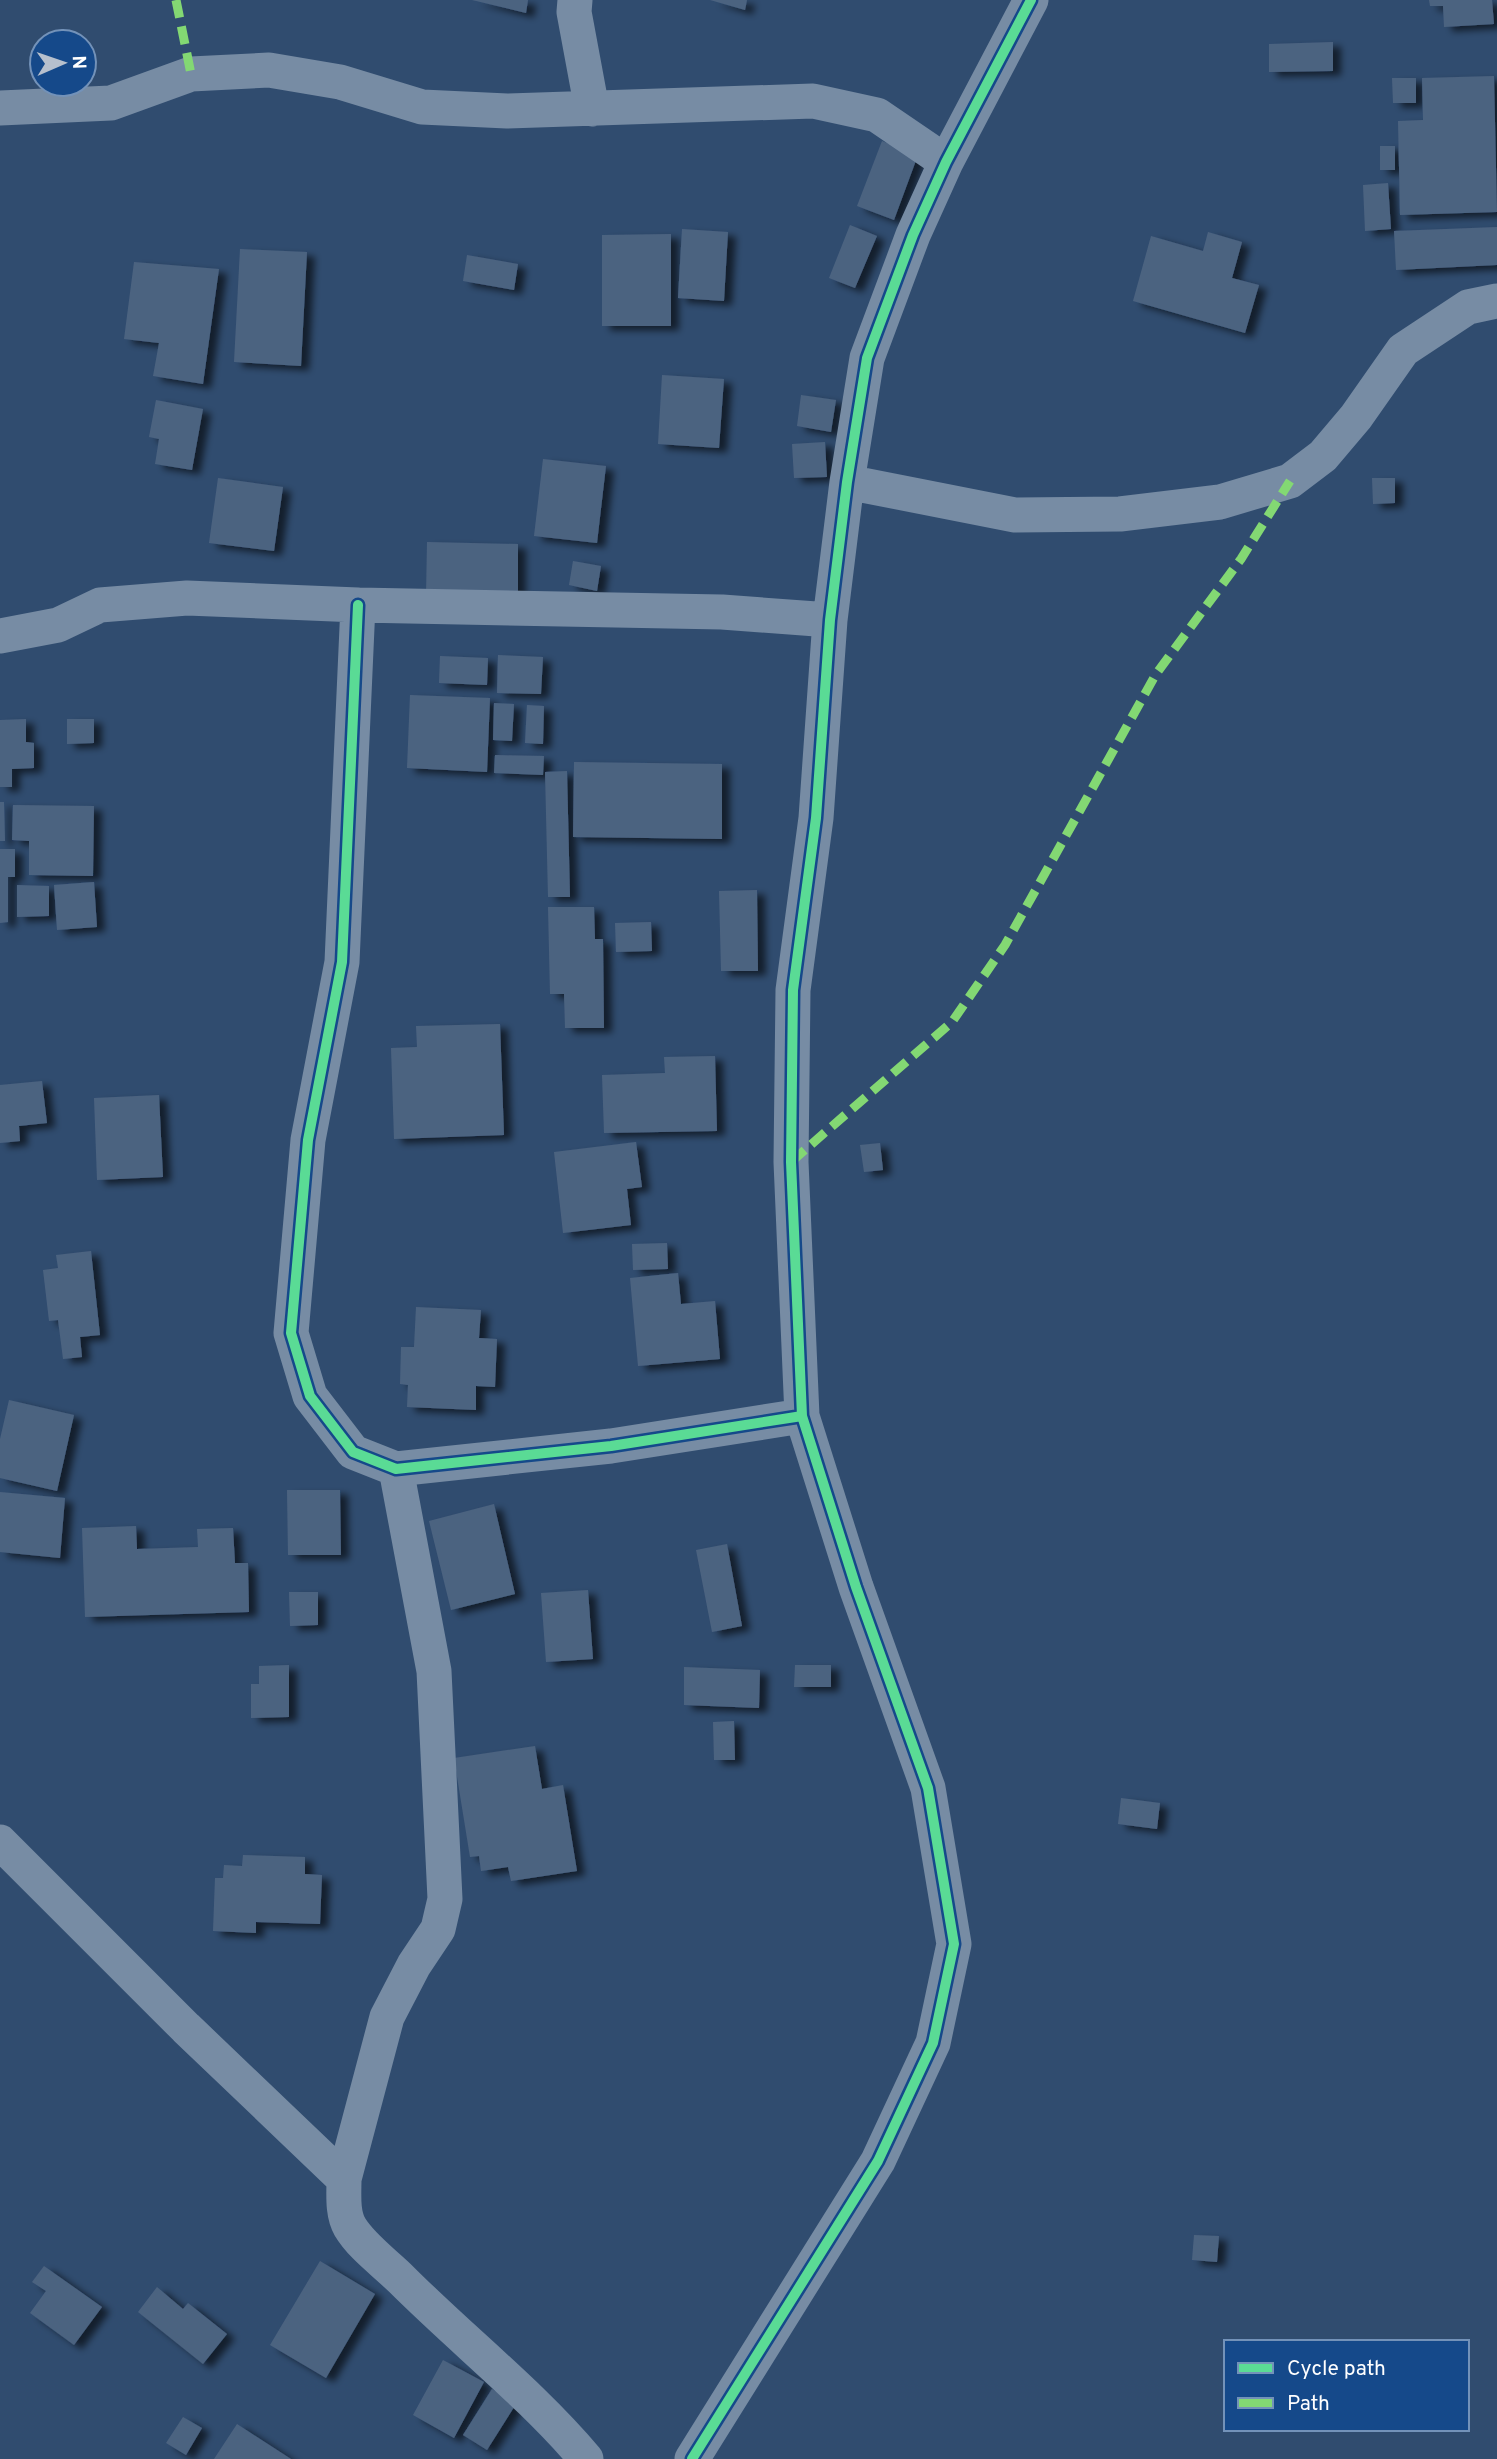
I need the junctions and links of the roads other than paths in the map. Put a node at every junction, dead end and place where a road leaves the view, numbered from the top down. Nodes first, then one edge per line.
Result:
1 (575, 0) edge
2 (1031, 0) edge
3 (0, 108) edge
4 (592, 109) junction
5 (946, 162) junction
6 (1497, 301) edge
7 (847, 482) junction
8 (358, 605) junction
9 (830, 620) junction
10 (0, 636) edge
11 (802, 1416) junction
12 (396, 1469) junction
13 (0, 1842) edge
14 (344, 2179) junction
15 (586, 2459) edge
16 (692, 2459) edge

1 - 4 street
2 - 5 street
3 - 4 street
4 - 5 street
5 - 7 street
6 - 7 street
7 - 9 street
8 - 9 street
8 - 10 street
8 - 12 street
9 - 11 street
11 - 12 street
11 - 16 street
12 - 14 street
13 - 14 street
14 - 15 street

